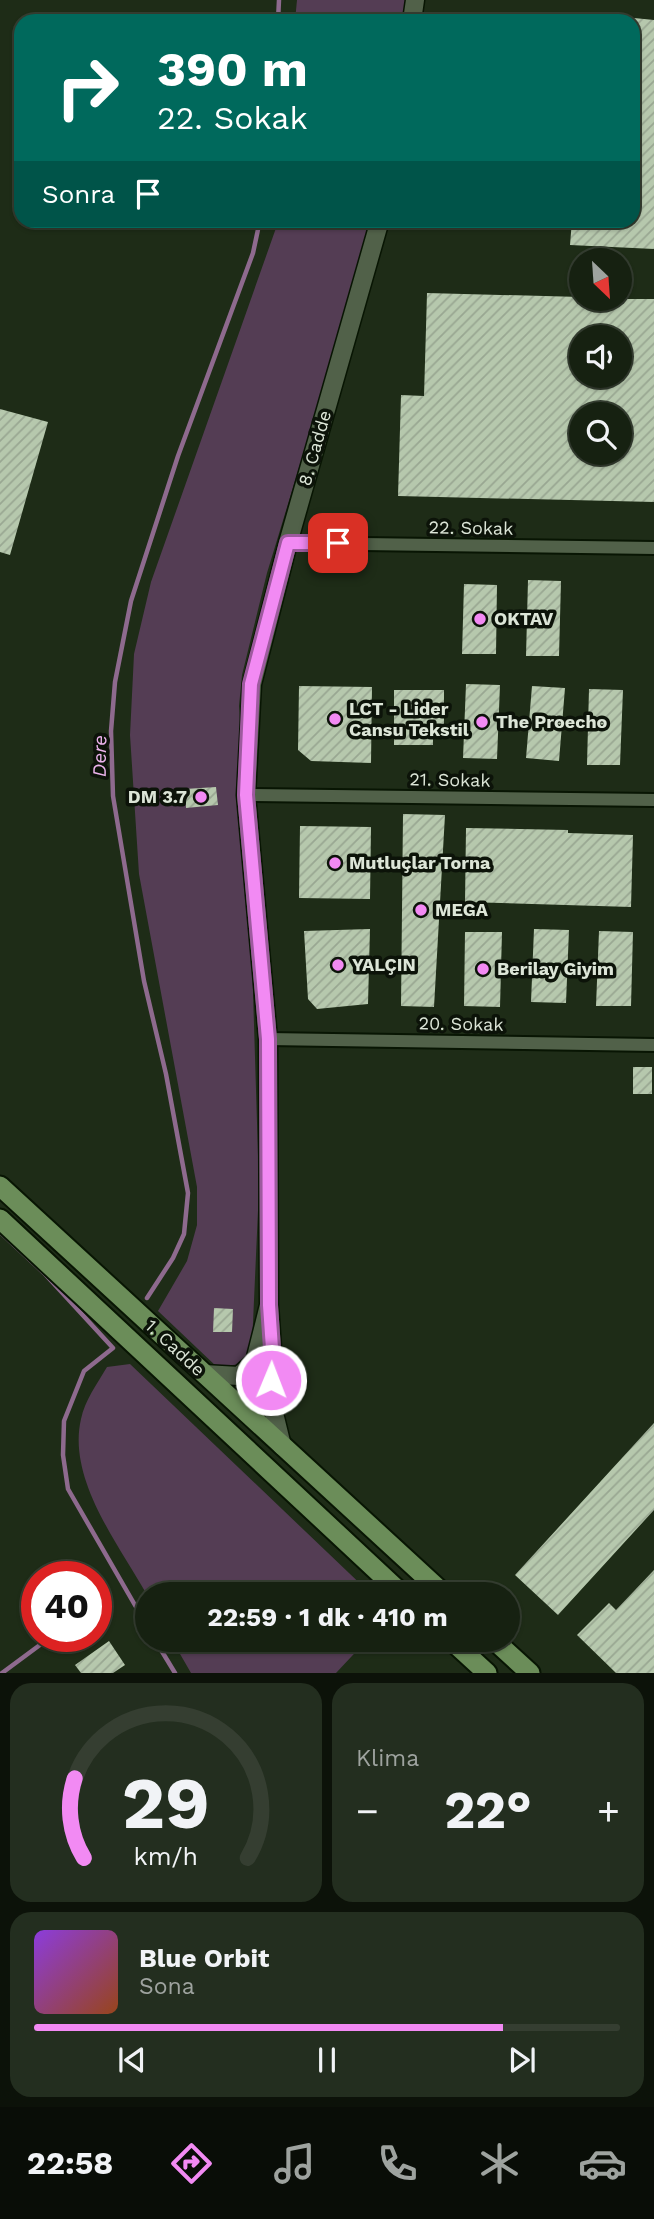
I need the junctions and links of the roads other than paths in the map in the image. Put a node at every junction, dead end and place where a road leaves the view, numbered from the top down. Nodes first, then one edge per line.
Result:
1 (378, 228) edge
2 (288, 543) junction
3 (654, 548) edge
4 (246, 795) junction
5 (654, 800) edge
6 (268, 1039) junction
7 (654, 1045) edge
8 (0, 1186) edge
9 (0, 1219) edge
10 (269, 1305) junction
11 (204, 1374) junction
12 (282, 1446) junction
13 (389, 1582) edge
14 (431, 1582) edge
15 (464, 1652) edge
16 (507, 1652) edge
17 (487, 1673) edge
18 (530, 1673) edge

1 - 2 street, 8. Cadde
2 - 3 street, 22. Sokak
2 - 4 street, 8. Cadde
4 - 5 street, 21. Sokak
4 - 6 street, 8. Cadde
6 - 7 street, 20. Sokak
6 - 10 street, 8. Cadde
8 - 11 main road, 1. Cadde
9 - 13 main road, 1. Cadde
10 - 11 street, 8. Cadde
10 - 12 street, 8. Cadde
11 - 12 main road, 1. Cadde
12 - 14 main road, 1. Cadde
15 - 17 main road
16 - 18 main road

